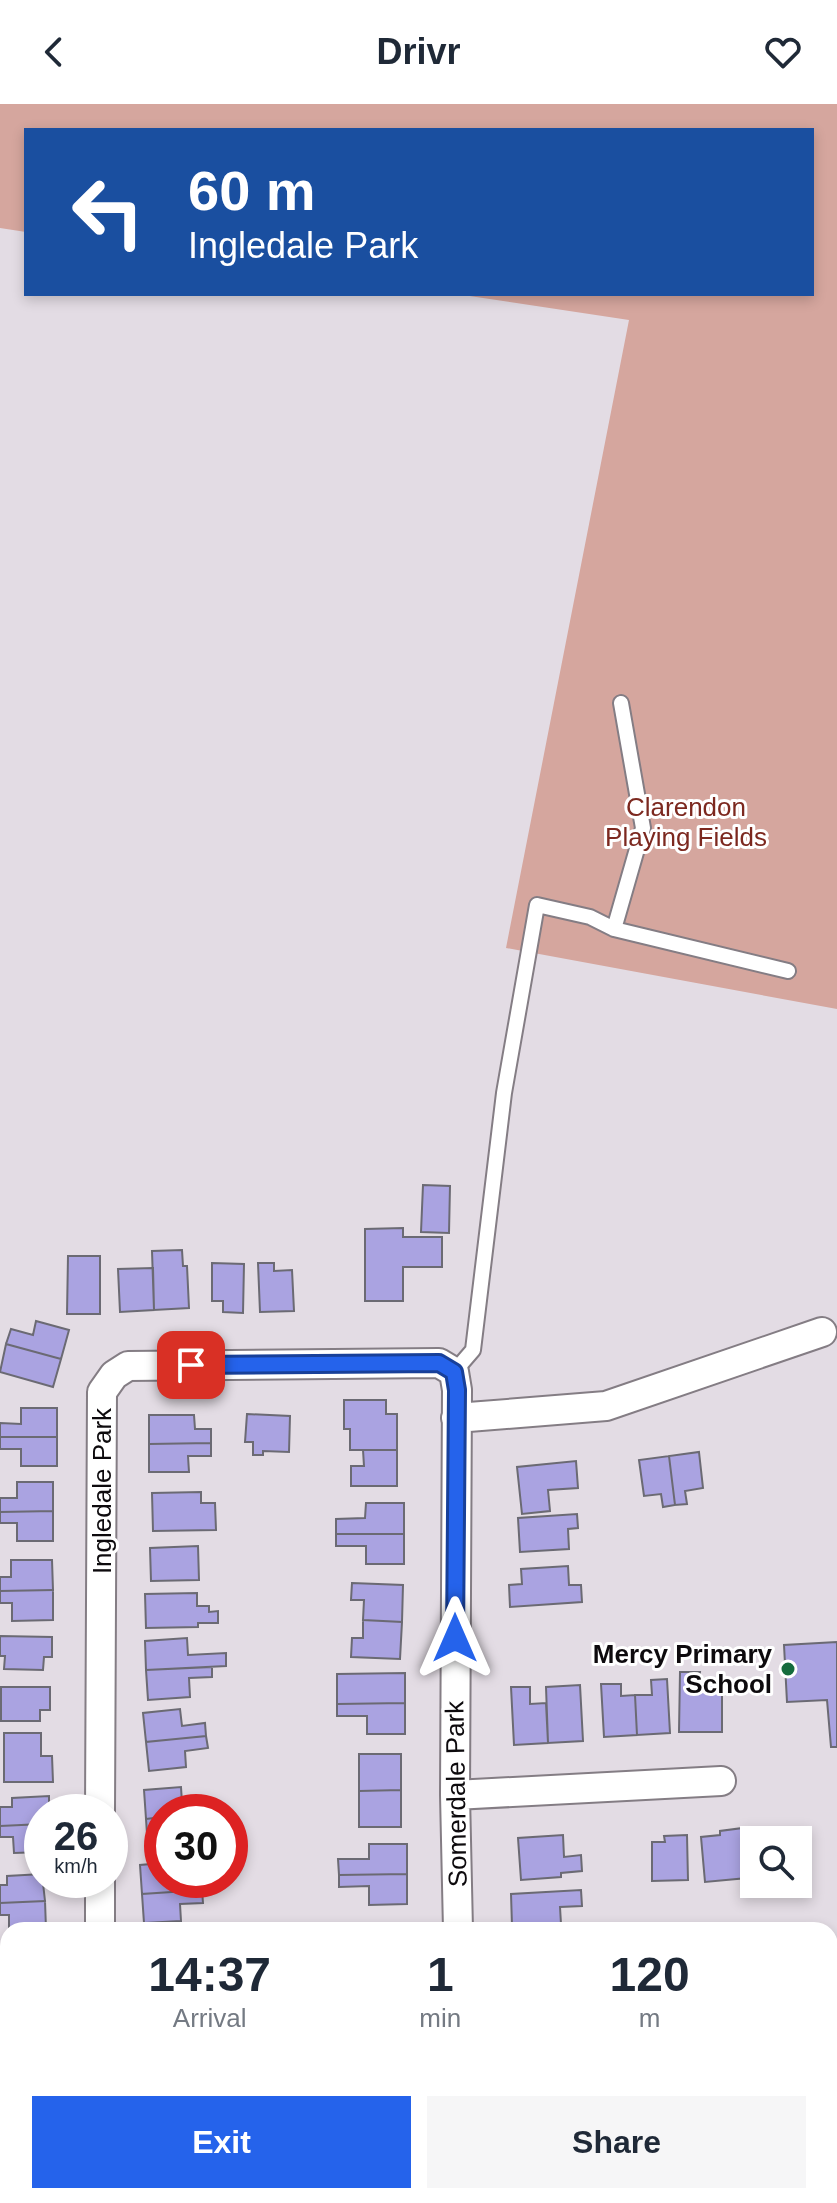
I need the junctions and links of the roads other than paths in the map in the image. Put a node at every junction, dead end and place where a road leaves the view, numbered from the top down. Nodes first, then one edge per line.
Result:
1 (621, 703) dead end
2 (614, 929) junction
3 (788, 971) dead end
4 (822, 1332) dead end
5 (454, 1372) junction
6 (456, 1418) junction
7 (721, 1781) dead end
8 (100, 1794) edge
9 (455, 1795) junction
10 (100, 1898) edge
11 (100, 1922) edge
12 (458, 1922) edge

1 - 2 lane
2 - 3 lane
2 - 5 lane
4 - 6 street
5 - 6 street, Somerdale Park
5 - 8 street, Ingledale Park
6 - 9 street, Somerdale Park
7 - 9 street
9 - 12 street, Somerdale Park
10 - 11 street

